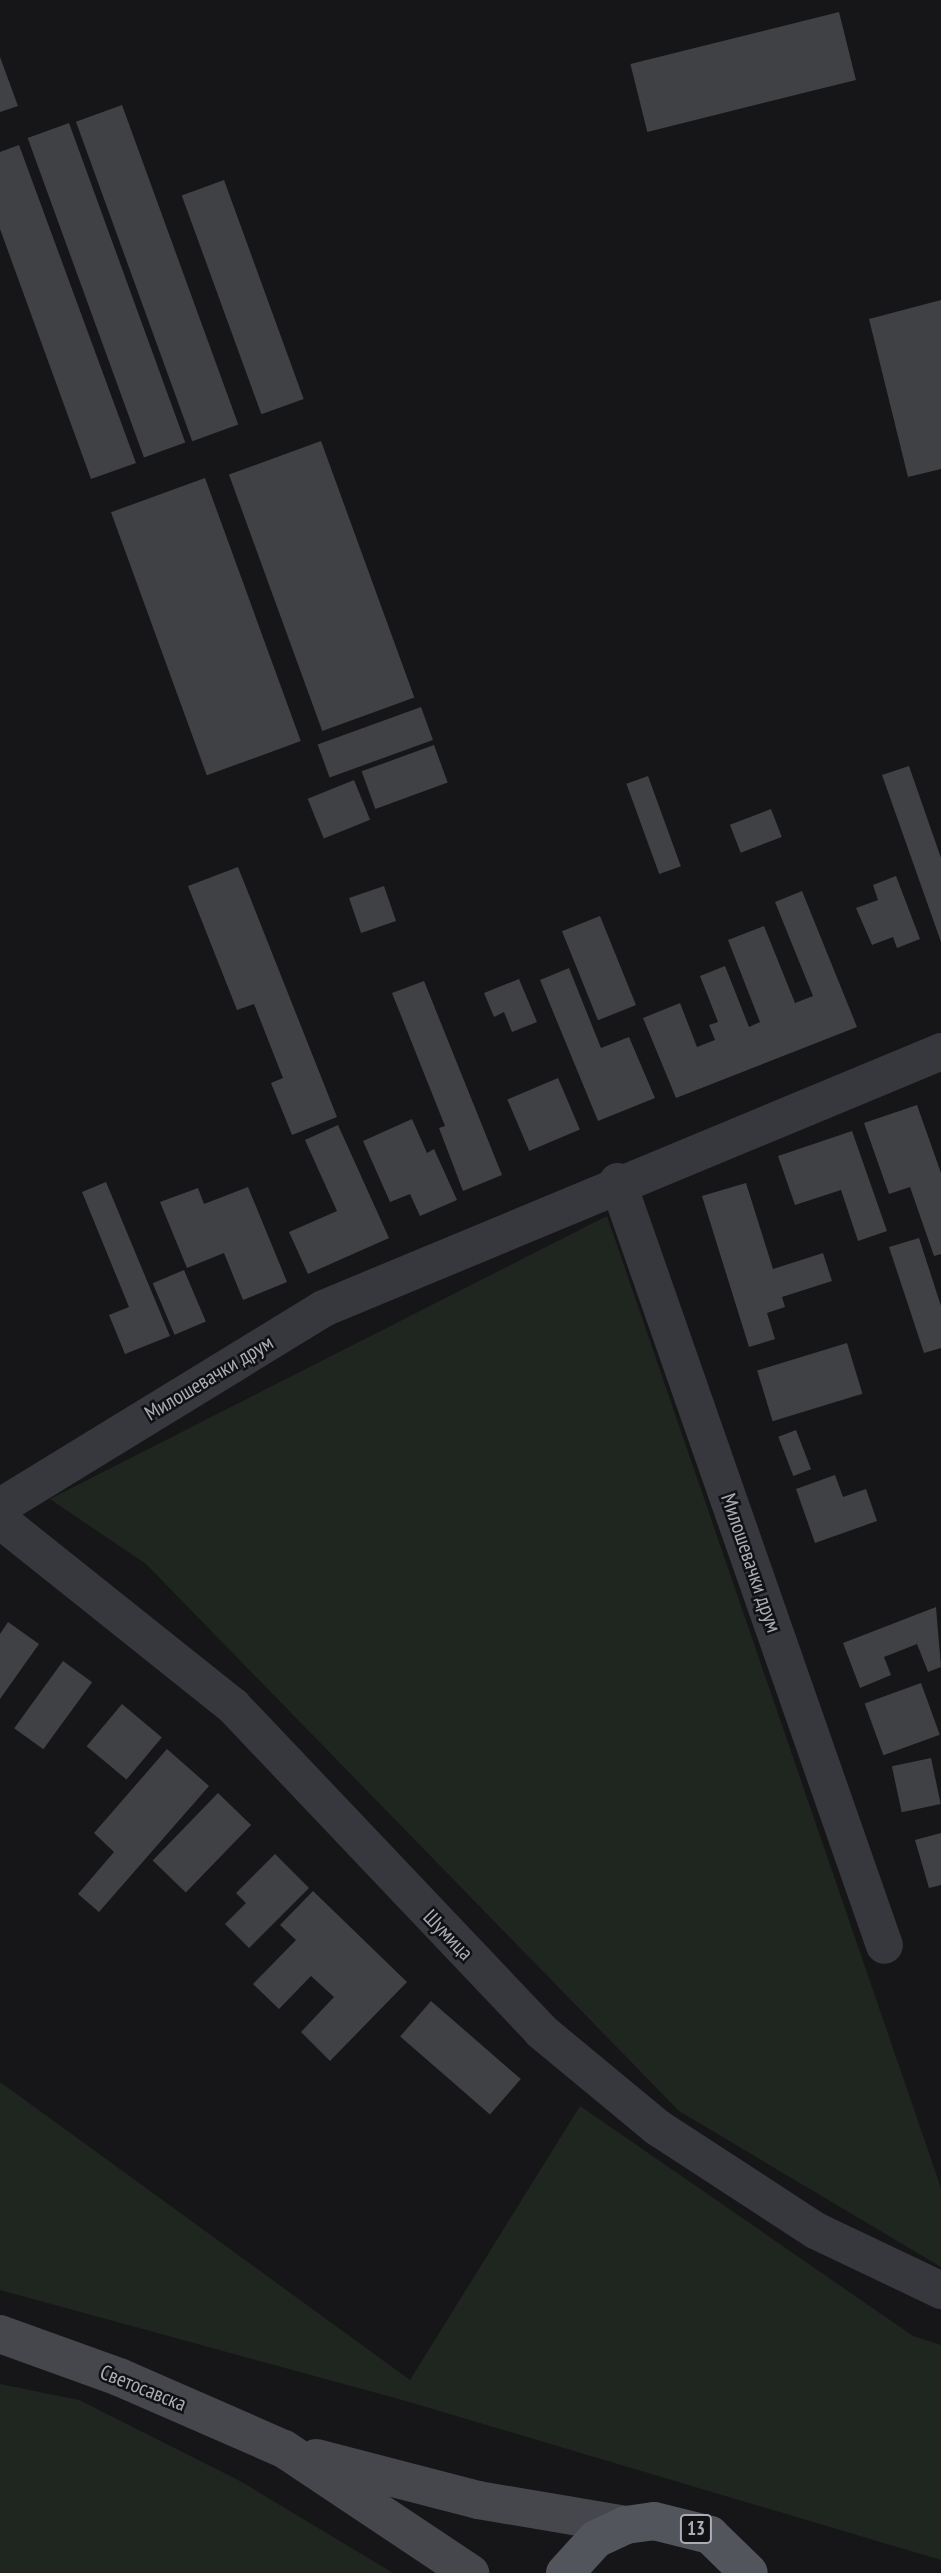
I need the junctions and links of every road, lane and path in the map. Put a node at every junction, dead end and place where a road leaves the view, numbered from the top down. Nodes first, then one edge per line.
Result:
1 (941, 1051) edge
2 (618, 1181) junction
3 (0, 1506) edge
4 (0, 1521) edge
5 (884, 1945) dead end
6 (941, 2290) edge
7 (0, 2334) edge
8 (284, 2449) junction
9 (626, 2525) junction
10 (470, 2573) edge
11 (565, 2573) edge
12 (749, 2573) edge

1 - 2 street, Милошевачки друм
2 - 3 street, Милошевачки друм
2 - 5 street, Милошевачки друм
4 - 6 street, Шумица
7 - 8 main road, Светосавска
8 - 9 main road
8 - 10 main road
9 - 11 main road, 13
9 - 12 main road, 13

